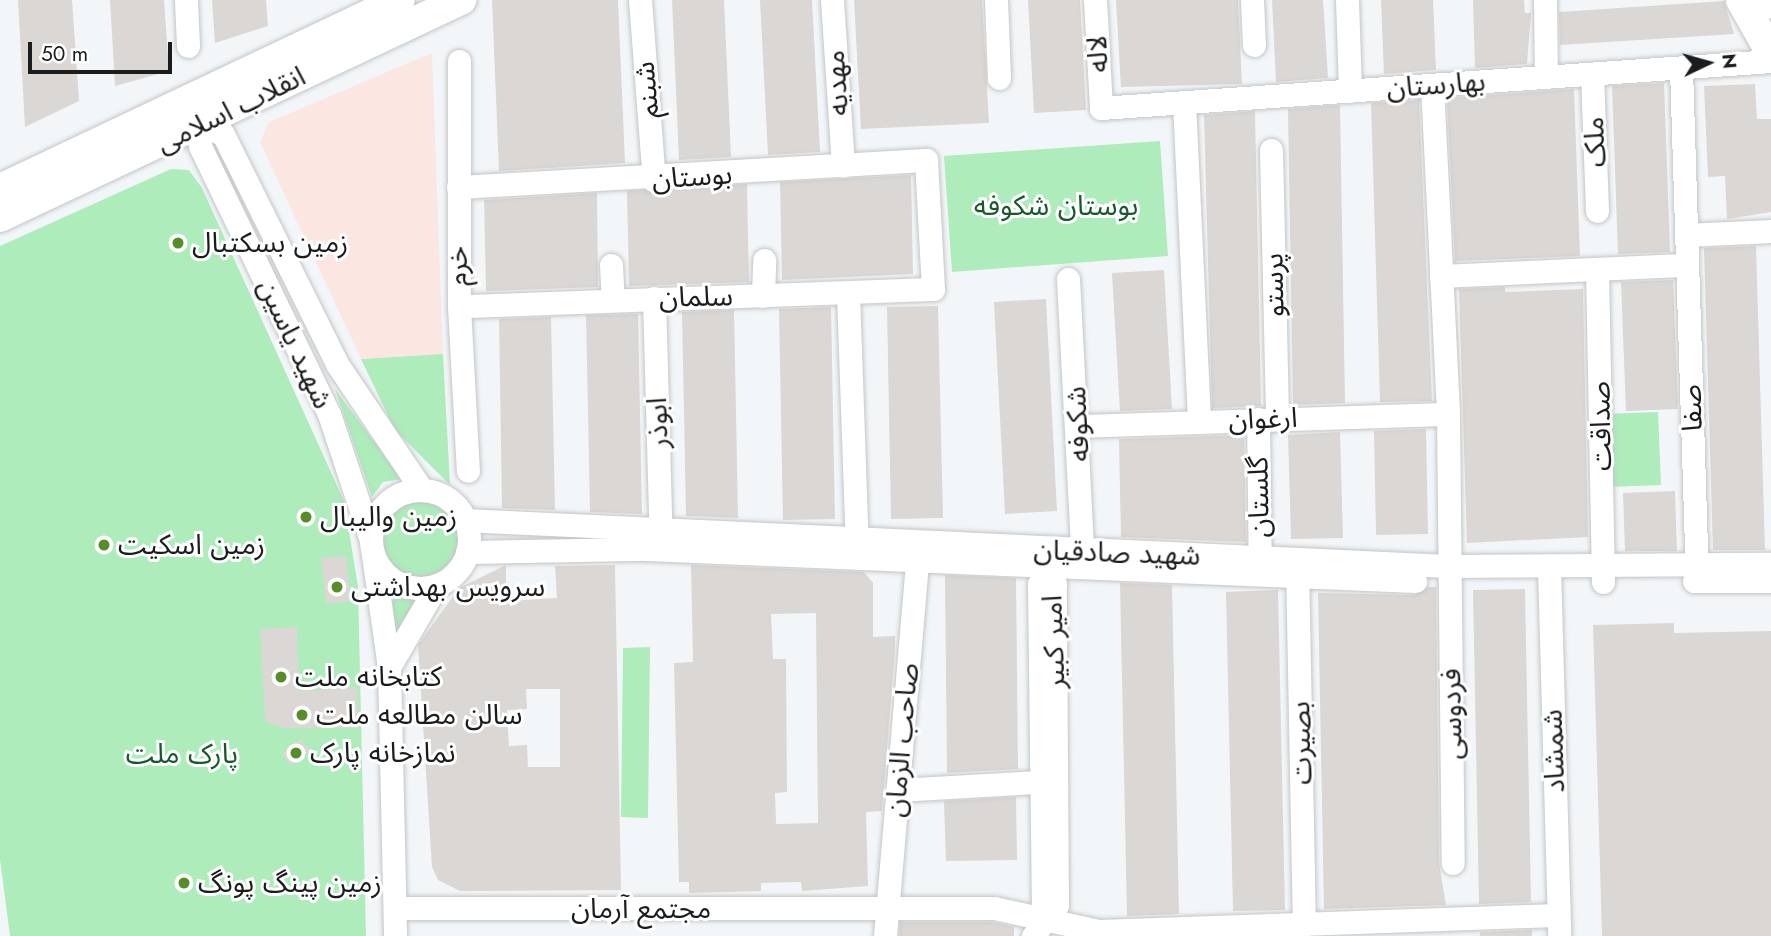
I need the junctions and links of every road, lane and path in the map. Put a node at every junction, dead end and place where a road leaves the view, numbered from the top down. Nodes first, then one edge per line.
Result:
1 (186, 0) edge
2 (400, 0) edge
3 (461, 0) edge
4 (639, 0) edge
5 (832, 0) edge
6 (996, 0) edge
7 (1095, 0) edge
8 (1252, 0) edge
9 (1347, 0) edge
10 (1545, 0) edge
11 (1741, 0) edge
12 (368, 7) edge
13 (1254, 45) dead end
14 (188, 46) dead end
15 (1771, 53) edge
16 (459, 61) dead end
17 (1771, 61) edge
18 (1681, 68) junction
19 (1592, 74) junction
20 (1546, 77) junction
21 (999, 78) dead end
22 (1432, 85) junction
23 (1350, 91) junction
24 (1184, 102) junction
25 (1101, 108) joint
26 (196, 114) junction
27 (1271, 150) dead end
28 (843, 166) junction
29 (654, 180) junction
30 (458, 187) junction
31 (0, 189) edge
32 (1597, 211) dead end
33 (0, 217) edge
34 (1771, 231) edge
35 (1686, 235) junction
36 (764, 260) dead end
37 (611, 265) dead end
38 (1687, 265) junction
39 (1597, 269) junction
40 (1441, 276) junction
41 (1068, 279) dead end
42 (933, 289) joint
43 (848, 293) junction
44 (763, 296) junction
45 (654, 298) junction
46 (613, 299) junction
47 (459, 306) junction
48 (1448, 414) junction
49 (1267, 419) junction
50 (1199, 421) junction
51 (1079, 426) junction
52 (468, 471) dead end
53 (422, 490) junction
54 (464, 520) junction
55 (662, 539) junction
56 (372, 547) junction
57 (857, 549) junction
58 (467, 552) junction
59 (917, 553) junction
60 (1083, 560) junction
61 (1771, 564) edge
62 (1260, 567) junction
63 (1297, 569) junction
64 (1449, 574) junction
65 (1549, 574) junction
66 (1603, 574) junction
67 (1697, 574) junction
68 (1771, 581) edge
69 (437, 585) junction
70 (389, 667) junction
71 (1048, 781) junction
72 (897, 790) junction
73 (1453, 863) dead end
74 (395, 908) junction
75 (887, 909) junction
76 (1304, 925) junction
77 (1559, 925) edge
78 (1433, 928) edge
79 (1038, 929) edge
80 (1256, 932) edge
81 (1167, 933) edge
82 (395, 936) edge
83 (884, 936) edge

1 - 14 street
2 - 12 main road, انقلاب اسلامی
3 - 26 main road, انقلاب اسلامی
4 - 29 street, شبنم
5 - 28 street, مهدیه
6 - 21 street
7 - 25 street, لاله
8 - 13 street
9 - 23 street
10 - 20 street
11 - 15 main road
12 - 26 main road, انقلاب اسلامی
16 - 30 street, خرم
17 - 18 street, بهارستان
18 - 19 street, بهارستان
18 - 35 street, صفا
19 - 20 street, بهارستان
19 - 32 street, ملک
20 - 22 street, بهارستان
22 - 23 street, بهارستان
22 - 40 street
23 - 24 street, بهارستان
24 - 25 street, بهارستان
24 - 50 street
26 - 31 main road, انقلاب اسلامی
26 - 33 main road, انقلاب اسلامی
26 - 53 street, شهید یاسین
26 - 56 street, شهید یاسین
27 - 49 street, پرستو
28 - 29 street, بوستان
28 - 42 street, بوستان
29 - 30 street, بوستان
30 - 47 street, خرم
34 - 35 street
35 - 38 street, صفا
36 - 44 street
37 - 46 street
38 - 39 street
38 - 67 street, صفا
39 - 40 street
39 - 66 street, صداقت
40 - 48 street
41 - 51 street, شکوفه
42 - 43 street, سلمان
43 - 44 street, سلمان
43 - 57 street
44 - 45 street, سلمان
45 - 46 street, سلمان
45 - 55 street, ابوذر
46 - 47 street, سلمان
47 - 52 street, خرم
48 - 49 street, ارغوان
48 - 64 street
49 - 50 street, ارغوان
49 - 62 street, گلستان
50 - 51 street, ارغوان
51 - 60 street, شکوفه
53 - 54 street
53 - 56 street
54 - 55 street, شهید صادقیان
54 - 58 street
55 - 57 street, شهید صادقیان
55 - 58 street, شهید صادقیان
56 - 69 street, شهید یاسین
56 - 70 street, شهید یاسین
57 - 59 street, شهید صادقیان
58 - 69 street
59 - 60 street, شهید صادقیان
59 - 72 street, صاحب الزمان
60 - 62 street, شهید صادقیان
61 - 67 street, شهید صادقیان
62 - 63 street, شهید صادقیان
63 - 64 street, شهید صادقیان
63 - 76 street, بصیرت
64 - 65 street, شهید صادقیان
64 - 73 street, فردوسی
65 - 66 street, شهید صادقیان
65 - 77 street, شمشاد
66 - 67 street, شهید صادقیان
67 - 68 street, شهید صادقیان
69 - 70 street
70 - 74 street, شهید یاسین
71 - 71 street, امیر کبیر
71 - 72 street
71 - 79 street, امیر کبیر
72 - 75 street, صاحب الزمان
74 - 75 street, مجتمع آرمان
74 - 82 street, شهید یاسین
75 - 79 street, مجتمع آرمان
75 - 83 street, صاحب الزمان
76 - 78 street, مجتمع آرمان
76 - 80 street, مجتمع آرمان
77 - 78 street, مجتمع آرمان
79 - 81 street, مجتمع آرمان
80 - 81 street, مجتمع آرمان

